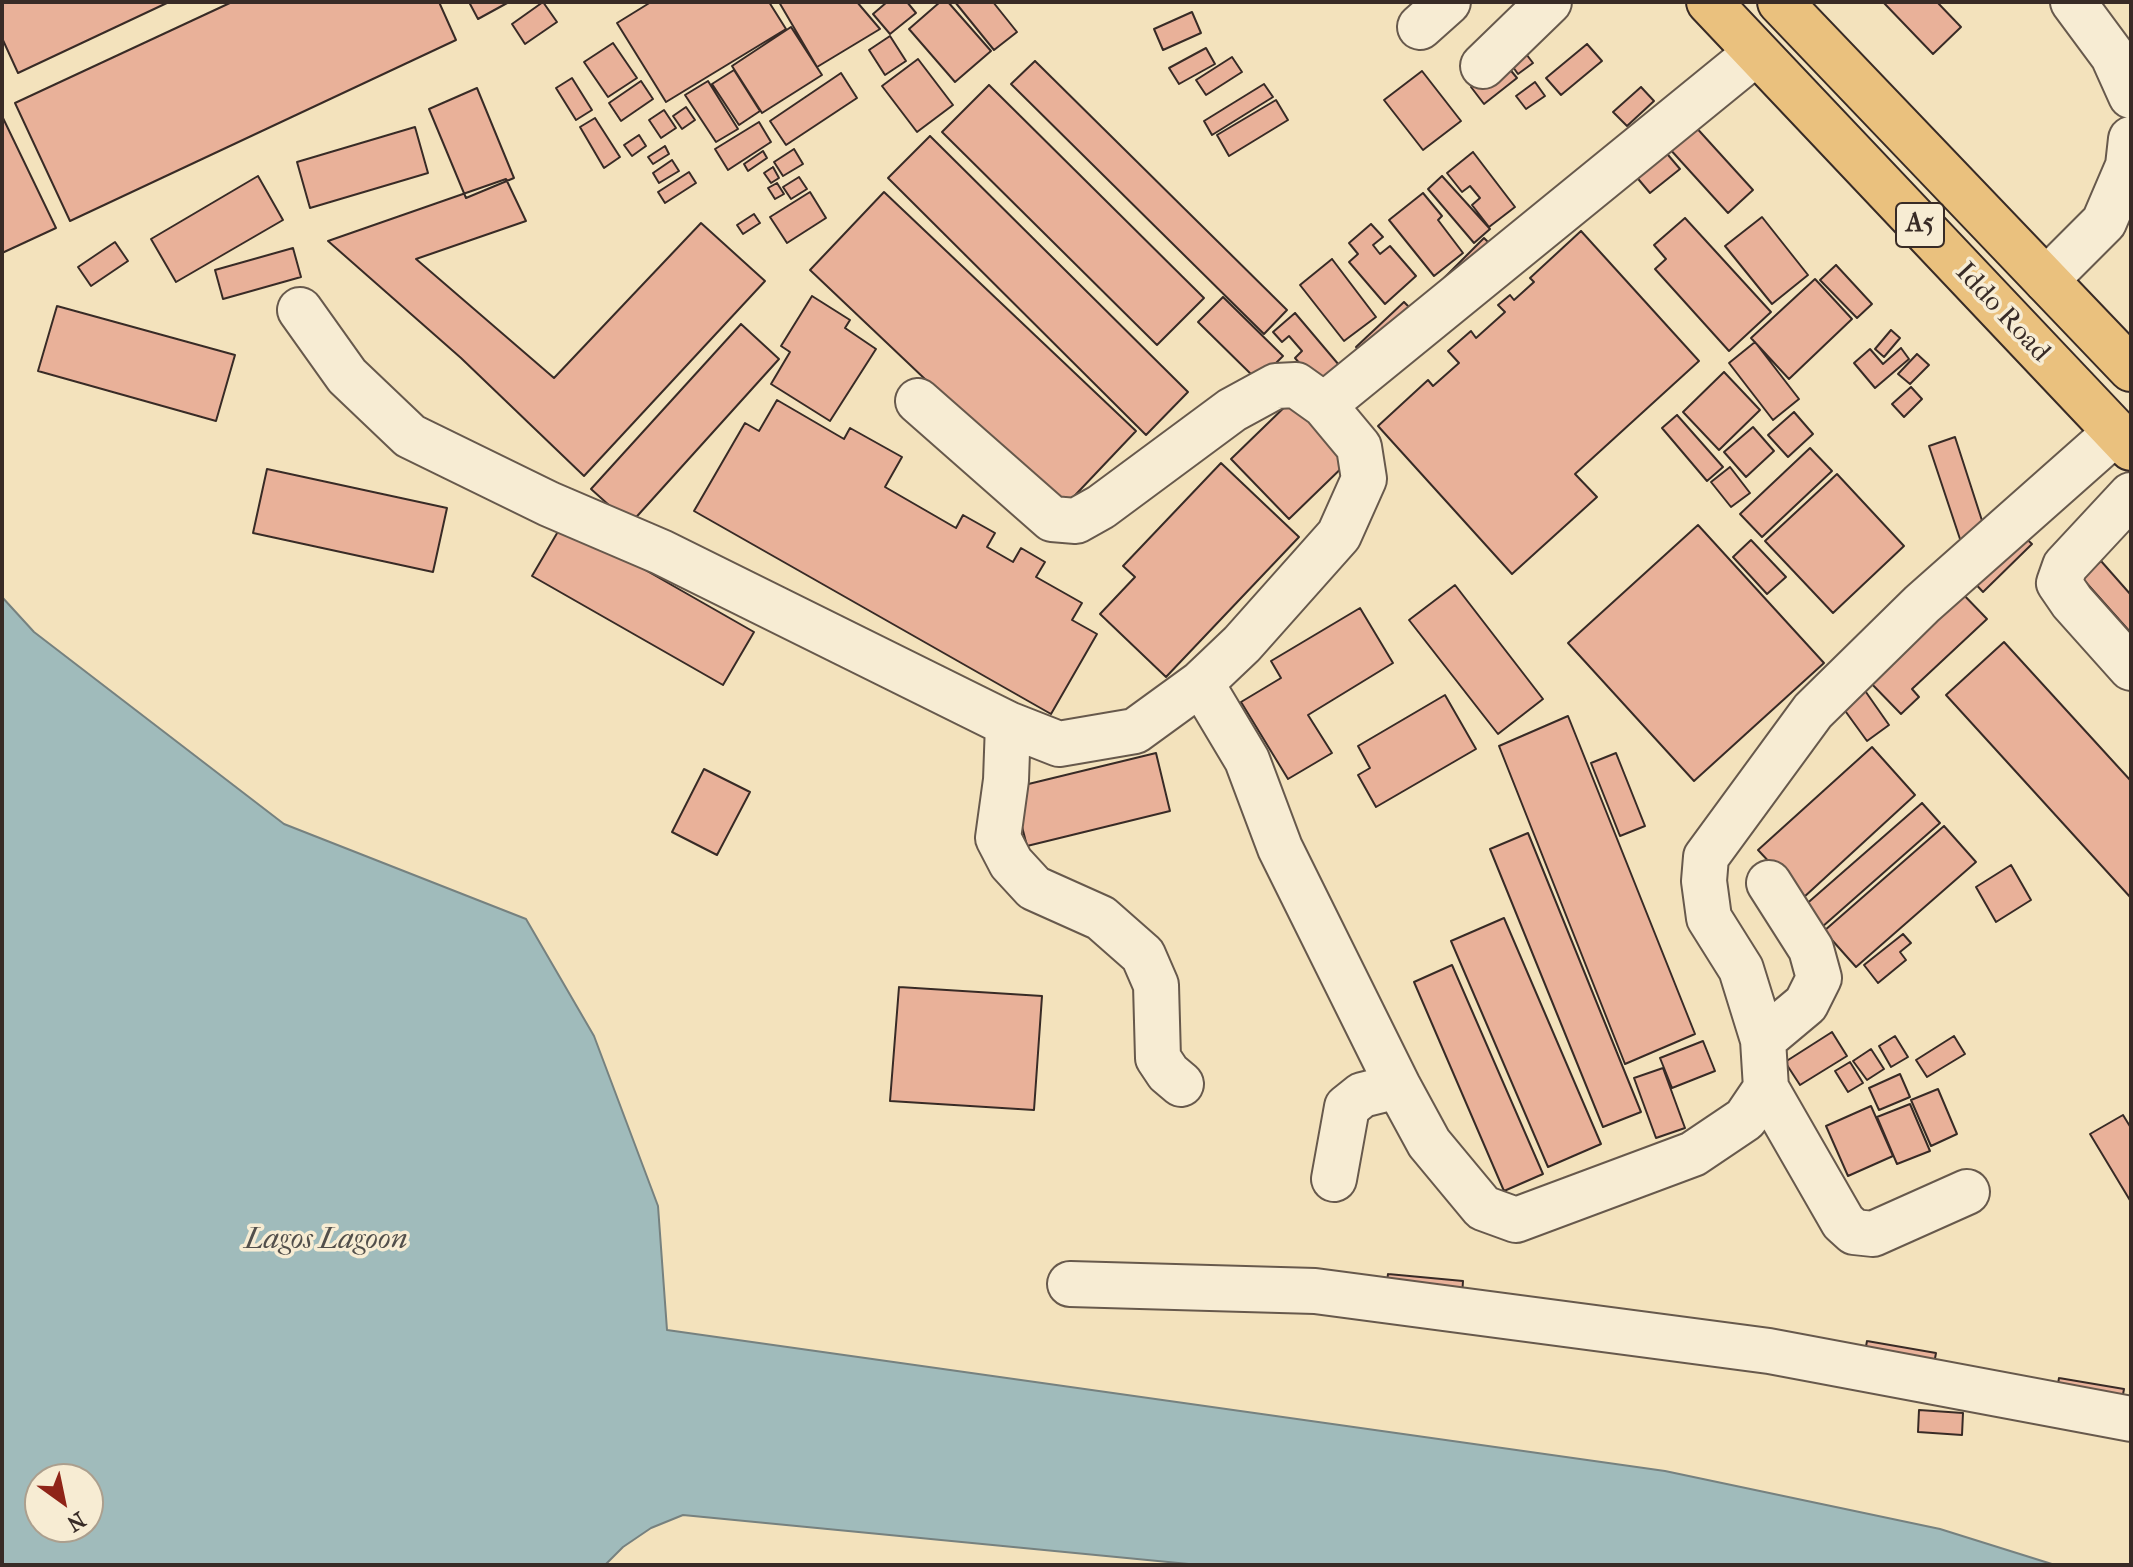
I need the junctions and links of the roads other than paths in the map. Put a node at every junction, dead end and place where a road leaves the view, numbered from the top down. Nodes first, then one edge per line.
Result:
1 (1549, 2) edge
2 (1709, 2) edge
3 (1780, 2) edge
4 (2073, 2) edge
5 (1756, 53) junction
6 (1483, 66) dead end
7 (2131, 96) edge
8 (2131, 139) edge
9 (2046, 280) junction
10 (300, 310) dead end
11 (2131, 369) edge
12 (918, 401) dead end
13 (1324, 405) junction
14 (2123, 440) edge
15 (2131, 495) edge
16 (2131, 668) edge
17 (1201, 683) junction
18 (1008, 724) junction
19 (1769, 883) dead end
20 (1763, 1040) junction
21 (1181, 1084) dead end
22 (1398, 1086) junction
23 (1766, 1088) junction
24 (1334, 1179) dead end
25 (1967, 1192) dead end
26 (1070, 1284) dead end
27 (2131, 1419) edge

1 - 6 street
2 - 5 highway, Iddo Road / A5
3 - 9 highway, Iddo Road / A5
4 - 7 street
5 - 13 street
5 - 14 highway, Iddo Road / A5
8 - 9 street
9 - 11 highway, Iddo Road / A5
10 - 18 street
12 - 13 street
13 - 17 street
14 - 20 street
15 - 16 street
17 - 18 street
17 - 22 street
18 - 21 street
19 - 20 street
20 - 23 street
22 - 23 street
22 - 24 street
23 - 25 street
26 - 27 street

